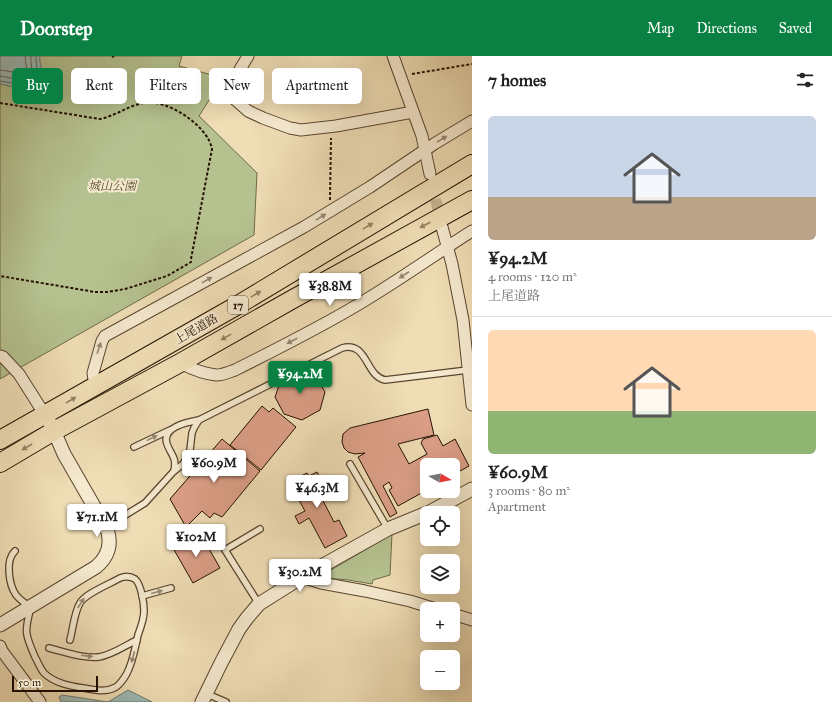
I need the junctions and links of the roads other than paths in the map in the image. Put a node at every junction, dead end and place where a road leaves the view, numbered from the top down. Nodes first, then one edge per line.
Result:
1 (248, 56) edge
2 (393, 56) edge
3 (413, 112) junction
4 (472, 121) edge
5 (424, 151) junction
6 (472, 164) edge
7 (430, 174) tunnel mouth
8 (472, 200) edge
9 (442, 227) tunnel mouth
10 (472, 231) edge
11 (448, 247) junction
12 (0, 356) edge
13 (180, 363) junction
14 (468, 370) junction
15 (95, 386) junction
16 (472, 405) edge
17 (45, 415) junction
18 (199, 420) junction
19 (171, 430) junction
20 (54, 431) junction
21 (0, 440) edge
22 (134, 447) dead end
23 (0, 463) edge
24 (350, 464) dead end
25 (174, 471) junction
26 (472, 489) edge
27 (440, 506) edge
28 (420, 516) edge
29 (106, 527) junction
30 (388, 529) junction
31 (260, 530) dead end
32 (15, 551) dead end
33 (302, 577) junction
34 (171, 588) dead end
35 (142, 596) junction
36 (259, 604) junction
37 (420, 604) edge
38 (31, 607) junction
39 (460, 616) edge
40 (472, 620) edge
41 (0, 625) edge
42 (70, 640) dead end
43 (137, 640) junction
44 (0, 646) edge
45 (49, 648) dead end
46 (204, 698) edge
47 (40, 702) edge
48 (226, 702) edge

1 - 3 street
2 - 3 street
3 - 5 street
5 -> 4 street
5 - 7 street
15 -> 5 street
15 -> 6 highway, 上尾道路 / 17
8 -> 13 highway, 上尾道路 / 17
9 - 11 street
10 - 11 street
11 -> 13 street
11 - 14 street
12 - 17 street
13 - 20 highway, 上尾道路 / 17
14 - 16 street
14 - 18 lane
17 -> 15 highway, 上尾道路 / 17
17 - 20 street
17 - 21 highway, 上尾道路 / 17
18 - 19 lane
18 - 25 lane
22 -> 19 lane
19 - 25 lane
20 -> 23 highway, 上尾道路 / 17
20 - 29 street
24 - 30 lane
25 - 29 lane
26 - 27 street
28 - 30 street
29 - 38 street
30 - 33 street
31 - 36 lane
32 - 38 lane
33 - 36 street
33 - 37 street
35 -> 34 lane
42 -> 35 lane
35 - 43 lane
36 - 46 street
38 - 41 street
43 -> 38 lane
39 - 40 street
45 -> 43 lane
44 - 47 street
46 - 48 lane

